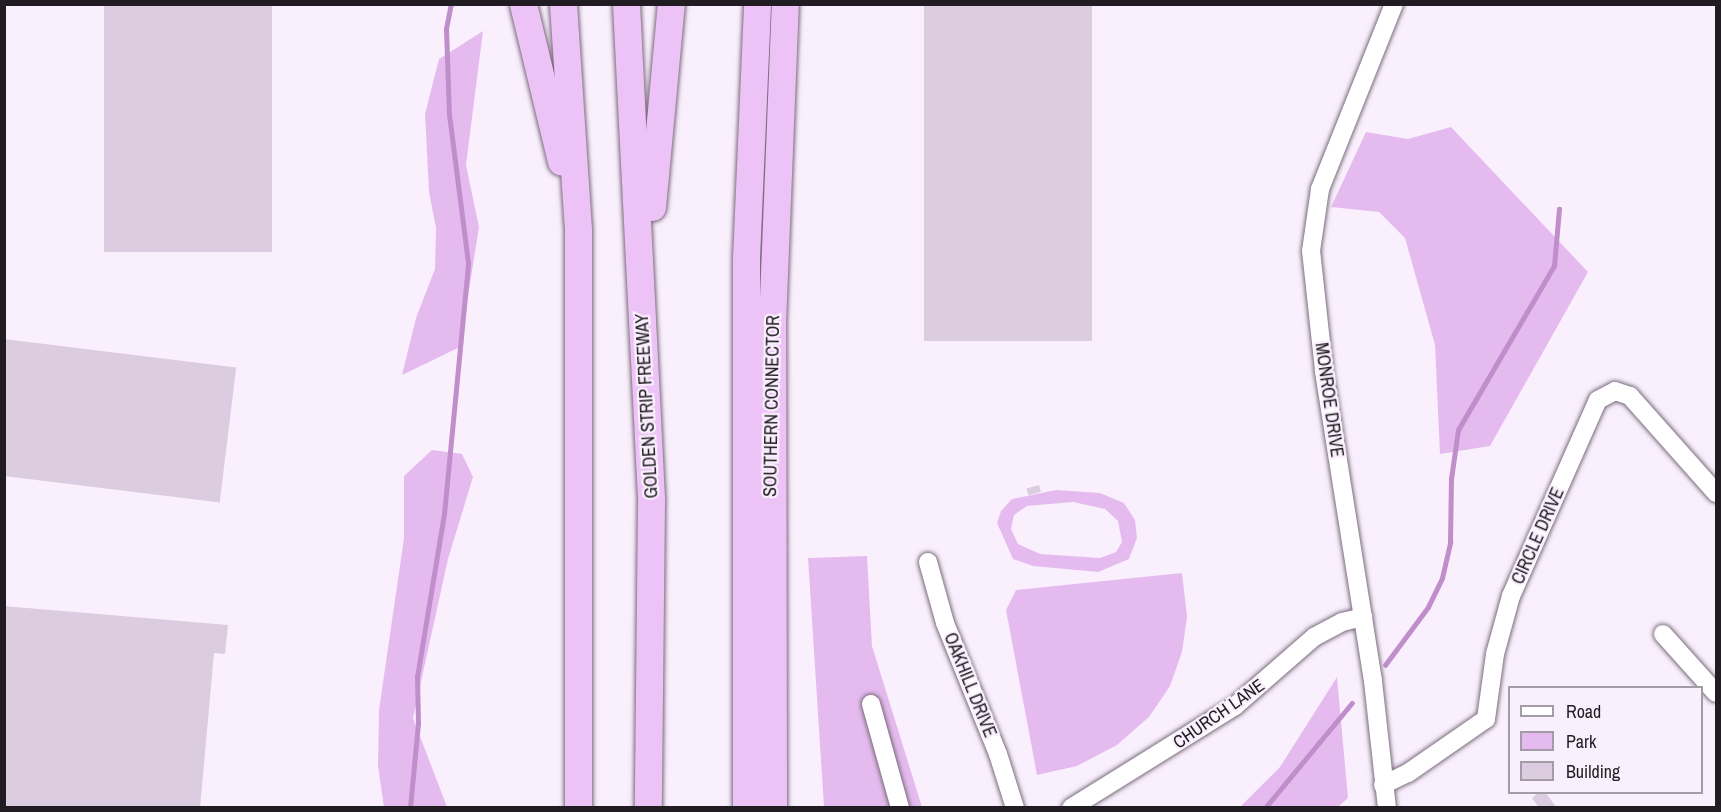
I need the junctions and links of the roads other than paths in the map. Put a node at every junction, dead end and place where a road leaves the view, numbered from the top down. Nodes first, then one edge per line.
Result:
1 (523, 4) edge
2 (563, 4) edge
3 (626, 4) edge
4 (670, 4) edge
5 (757, 4) edge
6 (785, 4) edge
7 (1394, 4) edge
8 (578, 229) junction
9 (643, 325) junction
10 (1716, 493) edge
11 (928, 562) dead end
12 (1362, 617) junction
13 (1663, 634) dead end
14 (1716, 693) edge
15 (871, 704) dead end
16 (1383, 785) junction
17 (578, 807) edge
18 (648, 807) edge
19 (746, 807) edge
20 (773, 807) edge
21 (900, 807) edge
22 (1015, 807) edge
23 (1071, 807) edge
24 (1387, 807) edge

1 - 8 highway
2 - 8 highway
3 - 9 highway, GOLDEN STRIP FREEWAY
4 - 9 highway
5 - 19 highway, SOUTHERN CONNECTOR
6 - 20 highway, SOUTHERN CONNECTOR
7 - 12 street, MONROE DRIVE
8 - 17 highway
9 - 18 highway, GOLDEN STRIP FREEWAY
10 - 16 street, CIRCLE DRIVE
11 - 22 street, OAKHILL DRIVE
12 - 16 street, MONROE DRIVE
12 - 23 street, CHURCH LANE
13 - 14 street
15 - 21 street
16 - 24 street, MONROE DRIVE

